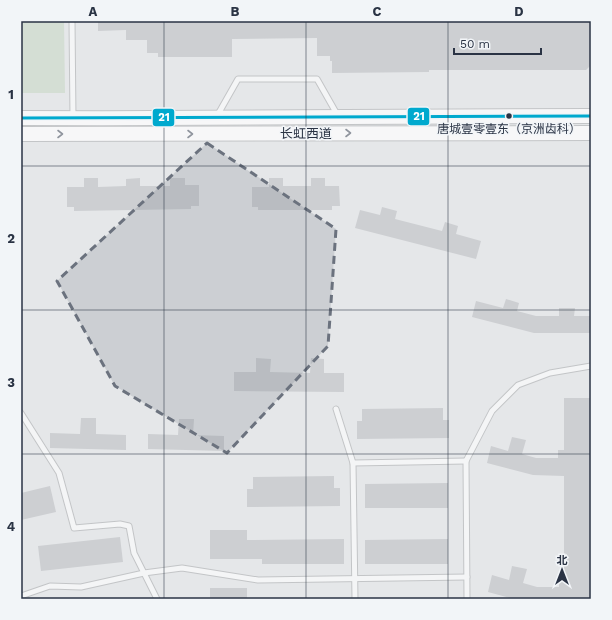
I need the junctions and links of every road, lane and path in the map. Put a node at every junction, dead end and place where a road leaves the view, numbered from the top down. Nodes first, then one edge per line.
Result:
1 (72, 21) edge
2 (591, 116) edge
3 (338, 117) junction
4 (21, 118) edge
5 (73, 119) junction
6 (215, 119) junction
7 (591, 133) edge
8 (21, 134) edge
9 (591, 366) edge
10 (336, 409) dead end
11 (21, 413) edge
12 (466, 461) junction
13 (353, 463) junction
14 (144, 572) junction
15 (467, 577) junction
16 (354, 579) junction
17 (21, 596) edge
18 (157, 599) edge
19 (355, 599) edge
20 (467, 599) edge

1 - 5 lane
2 - 3 main road, 长虹西道
3 - 6 main road, 长虹西道
3 - 6 lane
4 - 5 main road, 长虹西道
5 - 6 main road, 长虹西道
8 -> 7 main road, 长虹西道
9 - 12 lane
10 - 13 lane
11 - 14 lane
12 - 13 lane
12 - 15 lane
13 - 16 lane
14 - 16 lane
14 - 17 lane
14 - 18 lane
15 - 16 lane
15 - 20 lane
16 - 19 lane

